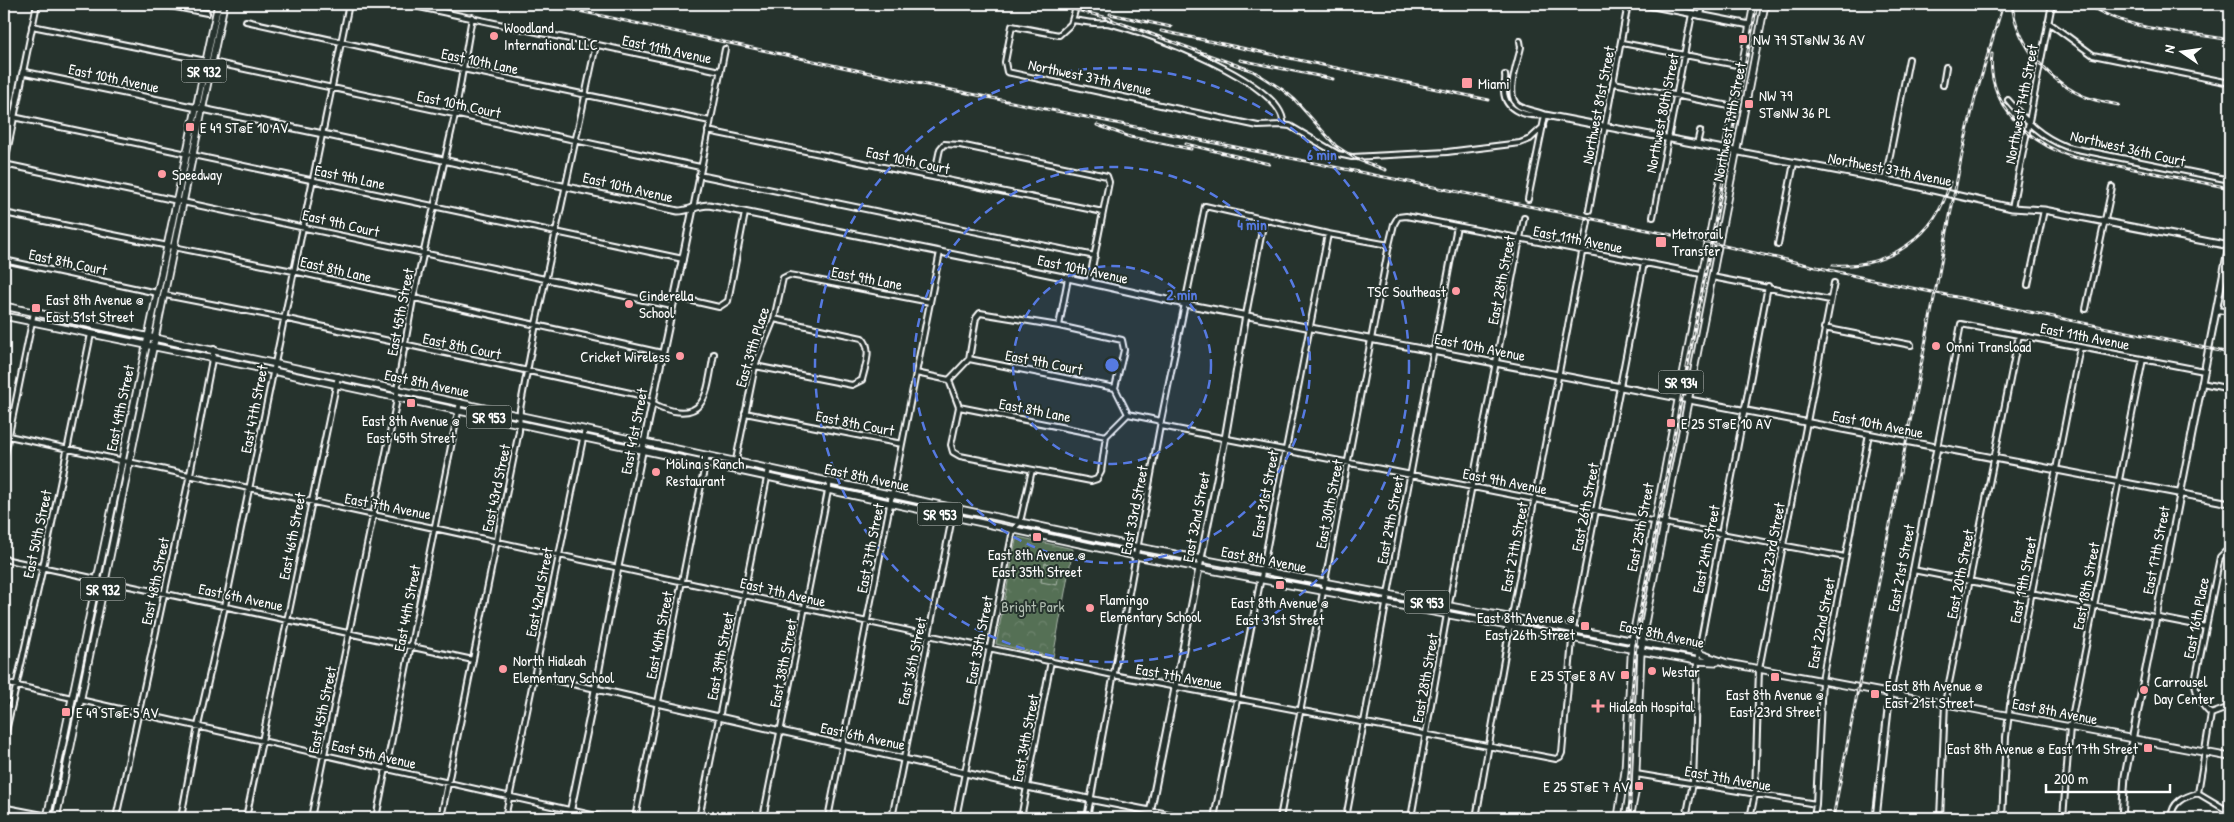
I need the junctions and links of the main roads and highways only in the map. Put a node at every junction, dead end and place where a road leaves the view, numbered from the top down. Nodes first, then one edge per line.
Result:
1 (218, 4) edge
2 (224, 4) edge
3 (1754, 4) edge
4 (1765, 4) edge
5 (209, 61) junction
6 (1707, 242) joint
7 (4, 306) edge
8 (4, 316) edge
9 (1692, 322) junction
10 (1703, 324) junction
11 (148, 335) junction
12 (156, 337) junction
13 (146, 345) junction
14 (154, 346) junction
15 (126, 460) junction
16 (1632, 641) junction
17 (1642, 643) junction
18 (1630, 649) junction
19 (1641, 651) junction
20 (81, 660) junction
21 (1727, 663) junction
22 (72, 698) junction
23 (80, 700) junction
24 (74, 733) junction
25 (2230, 757) edge
26 (47, 817) edge
27 (56, 818) edge
28 (1618, 818) edge
29 (1630, 818) edge

1 - 5 main road, East 49th Street / SR 932
2 - 5 main road, East 49th Street / SR 932
3 - 6 main road, Northwest 79th Street / SR 934
4 - 10 main road, Northwest 79th Street / SR 934
5 - 11 main road, East 49th Street / SR 932
5 - 12 main road, East 49th Street / SR 932
6 - 9 main road, East 25th Street / SR 934
7 - 11 main road, East 8th Avenue / SR 953
8 - 13 main road, East 8th Avenue / SR 953
9 - 10 main road
9 - 16 main road, East 25th Street / SR 934
10 - 17 main road, SR 934
11 - 12 main road, East 8th Avenue / SR 953
11 - 13 main road, East 49th Street / SR 932
12 - 14 main road, East 49th Street / SR 932
12 - 16 main road, East 8th Avenue / SR 953
13 - 14 main road, East 8th Avenue / SR 953
13 - 15 main road, East 49th Street / SR 932
14 - 15 main road, East 49th Street / SR 932
14 - 18 main road, East 8th Avenue / SR 953
15 - 20 main road, East 49th Street / SR 932
15 - 23 main road, East 49th Street / SR 932
16 - 17 main road, East 8th Avenue / SR 953
16 - 18 main road, East 25th Street / SR 934
17 - 19 main road, SR 934
17 - 21 main road, East 8th Avenue / SR 953
18 - 19 main road, East 8th Avenue / SR 953
18 - 28 main road, East 25th Street / SR 934
19 - 21 main road, East 8th Avenue / SR 953
19 - 29 main road, SR 934
20 - 22 main road, East 49th Street / SR 932
20 - 23 main road
21 - 25 main road, East 8th Avenue / SR 953
22 - 24 main road
22 - 26 main road, East 49th Street / SR 932
23 - 24 main road, East 49th Street / SR 932
24 - 27 main road, East 49th Street / SR 932

